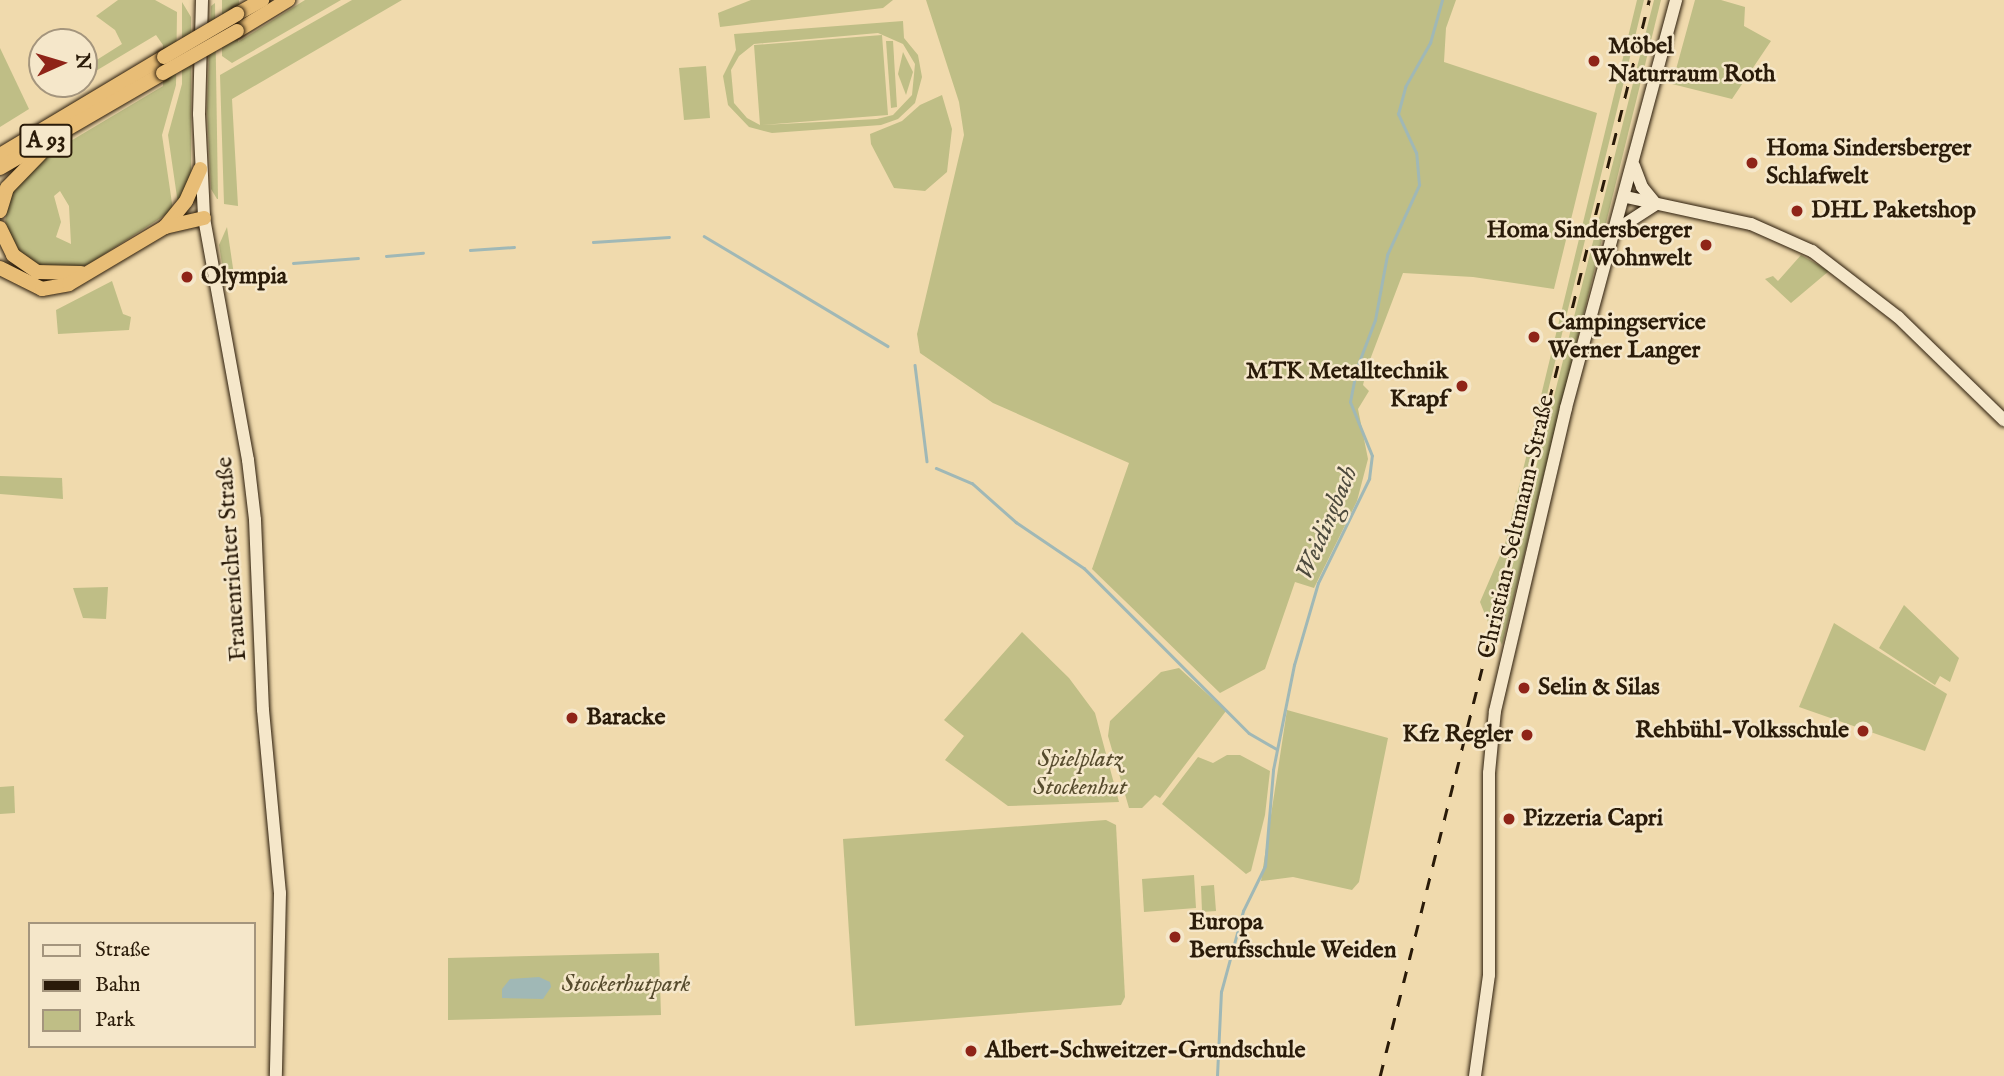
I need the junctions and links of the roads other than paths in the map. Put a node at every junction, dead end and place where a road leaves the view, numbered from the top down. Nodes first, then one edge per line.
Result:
1 (202, 0) edge
2 (262, 0) edge
3 (288, 0) edge
4 (1676, 0) edge
5 (93, 115) junction
6 (0, 155) edge
7 (1634, 165) junction
8 (0, 168) edge
9 (200, 169) junction
10 (1626, 197) junction
11 (1657, 204) junction
12 (0, 211) edge
13 (204, 218) junction
14 (165, 227) junction
15 (0, 228) edge
16 (1616, 230) junction
17 (0, 268) edge
18 (89, 271) junction
19 (2004, 420) edge
20 (276, 1076) edge
21 (1475, 1076) edge

1 - 9 main road, Frauenrichter Straße
2 - 6 highway, A 93, bridge
3 - 5 highway, A 93, bridge
4 - 7 main road, Christian-Seltmann-Straße
5 - 8 highway, A 93
5 - 12 highway
7 - 10 main road, Christian-Seltmann-Straße
7 - 11 main road
9 - 13 main road, Frauenrichter Straße
9 - 14 highway
10 - 11 main road
10 - 16 main road, Christian-Seltmann-Straße
11 - 16 main road
11 - 19 main road
13 - 14 highway
13 - 20 main road, Frauenrichter Straße
14 - 18 highway
15 - 18 highway
16 - 21 main road, Christian-Seltmann-Straße
17 - 18 highway

